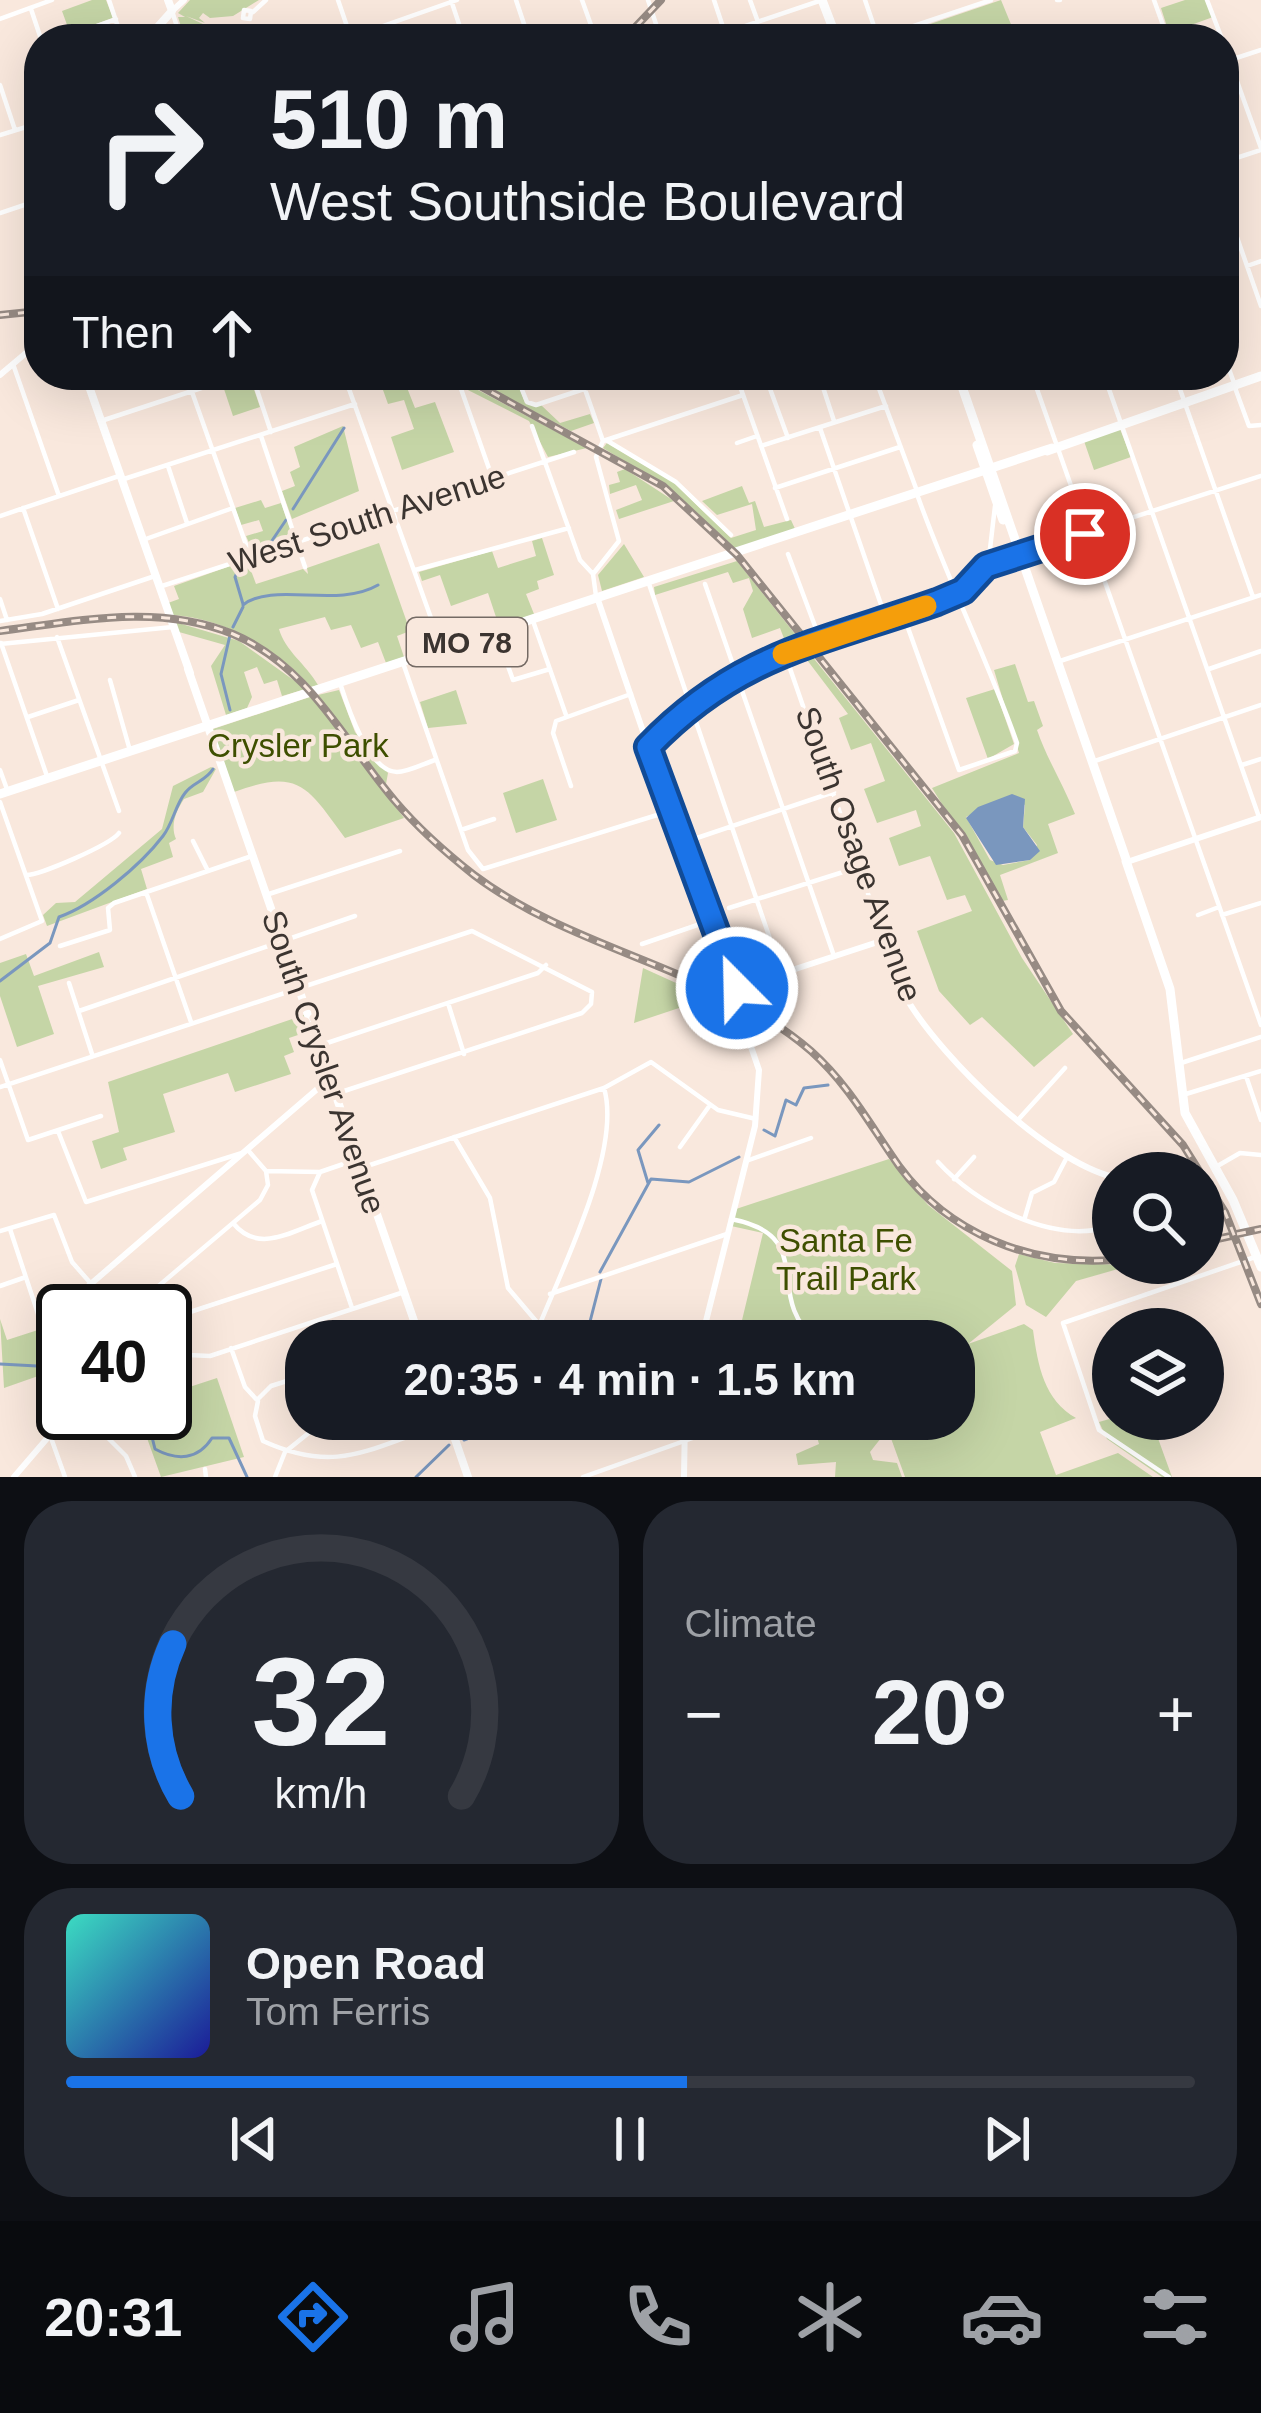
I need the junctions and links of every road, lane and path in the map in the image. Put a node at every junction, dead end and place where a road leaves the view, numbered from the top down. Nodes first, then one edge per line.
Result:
1 (52, 0) edge
2 (109, 0) edge
3 (168, 0) edge
4 (184, 0) edge
5 (266, 0) edge
6 (750, 0) edge
7 (822, 0) edge
8 (991, 0) edge
9 (453, 1) edge
10 (31, 9) junction
11 (172, 11) junction
12 (251, 11) dead end
13 (0, 19) edge
14 (116, 19) junction
15 (758, 22) junction
16 (36, 24) edge
17 (102, 24) edge
18 (118, 24) edge
19 (160, 24) edge
20 (177, 24) edge
21 (388, 24) edge
22 (753, 24) edge
23 (921, 24) edge
24 (0, 85) edge
25 (1239, 92) edge
26 (24, 127) edge
27 (15, 130) junction
28 (0, 135) edge
29 (1261, 149) edge
30 (1239, 243) edge
31 (1261, 261) edge
32 (1247, 266) junction
33 (1261, 305) edge
34 (24, 355) edge
35 (13, 364) junction
36 (0, 375) edge
37 (90, 390) edge
38 (195, 390) edge
39 (257, 390) edge
40 (350, 390) edge
41 (461, 390) edge
42 (522, 390) edge
43 (581, 390) edge
44 (584, 390) edge
45 (741, 390) edge
46 (771, 390) edge
47 (824, 390) edge
48 (880, 390) edge
49 (961, 390) edge
50 (1037, 390) edge
51 (1109, 390) edge
52 (1181, 390) edge
53 (1220, 390) edge
54 (1236, 390) edge
55 (192, 391) junction
56 (743, 395) junction
57 (1185, 402) junction
58 (355, 404) junction
59 (886, 406) junction
60 (100, 421) junction
61 (835, 423) junction
62 (1121, 424) junction
63 (1261, 425) edge
64 (532, 426) dead end
65 (820, 428) junction
66 (271, 432) junction
67 (261, 436) junction
68 (757, 436) junction
69 (788, 438) junction
70 (604, 441) junction
71 (736, 443) dead end
72 (761, 446) junction
73 (901, 447) junction
74 (1054, 447) junction
75 (213, 451) junction
76 (574, 452) dead end
77 (545, 460) junction
78 (168, 466) junction
79 (833, 469) junction
80 (988, 469) junction
81 (1261, 476) edge
82 (120, 478) junction
83 (493, 478) junction
84 (776, 488) junction
85 (1216, 491) junction
86 (918, 494) junction
87 (59, 496) junction
88 (996, 500) junction
89 (23, 508) junction
90 (233, 508) junction
91 (394, 510) junction
92 (1152, 512) junction
93 (0, 516) edge
94 (850, 517) junction
95 (787, 519) dead end
96 (188, 525) junction
97 (569, 528) junction
98 (1089, 533) junction
99 (731, 535) dead end
100 (142, 541) junction
101 (296, 543) junction
102 (788, 554) dead end
103 (1020, 556) junction
104 (250, 557) junction
105 (984, 566) junction
106 (304, 567) dead end
107 (415, 569) junction
108 (593, 574) junction
109 (155, 577) junction
110 (649, 584) junction
111 (705, 584) dead end
112 (159, 587) junction
113 (958, 592) junction
114 (1257, 596) edge
115 (0, 599) edge
116 (598, 600) junction
117 (58, 609) junction
118 (903, 614) junction
119 (1191, 618) junction
120 (4, 620) edge
121 (886, 620) junction
122 (533, 621) junction
123 (173, 627) junction
124 (496, 633) junction
125 (57, 637) junction
126 (1126, 639) junction
127 (817, 643) junction
128 (0, 644) edge
129 (442, 650) junction
130 (1261, 651) edge
131 (784, 653) junction
132 (1057, 662) junction
133 (403, 663) junction
134 (550, 669) junction
135 (1209, 669) junction
136 (736, 673) junction
137 (110, 680) dead end
138 (340, 683) junction
139 (631, 694) junction
140 (79, 700) junction
141 (690, 704) junction
142 (1261, 705) edge
143 (566, 715) junction
144 (1225, 717) junction
145 (27, 718) junction
146 (207, 727) junction
147 (1160, 739) junction
148 (648, 747) junction
149 (130, 752) junction
150 (437, 759) junction
151 (1261, 759) edge
152 (100, 761) junction
153 (1092, 762) junction
154 (1242, 765) junction
155 (0, 770) edge
156 (48, 779) junction
157 (571, 787) dead end
158 (833, 792) junction
159 (3, 796) edge
160 (783, 810) junction
161 (119, 811) dead end
162 (670, 811) junction
163 (1260, 818) edge
164 (494, 819) dead end
165 (734, 826) junction
166 (461, 830) junction
167 (119, 833) dead end
168 (1196, 839) junction
169 (193, 841) dead end
170 (682, 843) junction
171 (400, 851) dead end
172 (252, 856) junction
173 (1127, 862) junction
174 (859, 867) junction
175 (208, 872) junction
176 (26, 875) junction
177 (808, 884) junction
178 (146, 892) junction
179 (266, 895) junction
180 (759, 900) junction
181 (1261, 903) edge
182 (1220, 907) junction
183 (729, 908) dead end
184 (1198, 914) dead end
185 (356, 916) dead end
186 (1222, 916) junction
187 (709, 921) junction
188 (0, 939) edge
189 (884, 940) junction
190 (282, 941) junction
191 (642, 944) dead end
192 (60, 946) dead end
193 (834, 956) junction
194 (546, 964) junction
195 (782, 974) junction
196 (176, 978) junction
197 (69, 983) dead end
198 (298, 988) junction
199 (734, 989) junction
200 (448, 1004) junction
201 (79, 1011) junction
202 (191, 1022) junction
203 (1261, 1024) edge
204 (1261, 1037) edge
205 (318, 1046) junction
206 (92, 1054) junction
207 (464, 1054) junction
208 (0, 1060) edge
209 (1178, 1064) junction
210 (1065, 1068) dead end
211 (1261, 1072) edge
212 (1246, 1076) junction
213 (330, 1078) junction
214 (8, 1084) junction
215 (0, 1087) edge
216 (604, 1088) junction
217 (335, 1094) junction
218 (1180, 1095) junction
219 (710, 1105) junction
220 (101, 1116) dead end
221 (756, 1118) junction
222 (1261, 1120) edge
223 (1017, 1121) junction
224 (58, 1131) junction
225 (454, 1137) junction
226 (811, 1138) dead end
227 (680, 1148) dead end
228 (244, 1151) junction
229 (1201, 1152) edge
230 (1261, 1155) edge
231 (974, 1157) dead end
232 (1066, 1159) junction
233 (746, 1162) junction
234 (938, 1162) dead end
235 (1224, 1162) edge
236 (360, 1163) junction
237 (1092, 1169) edge
238 (266, 1171) junction
239 (320, 1172) junction
240 (954, 1179) junction
241 (1224, 1194) edge
242 (1025, 1217) junction
243 (731, 1219) junction
244 (322, 1221) junction
245 (232, 1223) junction
246 (10, 1228) junction
247 (1092, 1230) edge
248 (0, 1231) edge
249 (727, 1234) junction
250 (1259, 1262) edge
251 (337, 1264) junction
252 (25, 1277) junction
253 (90, 1284) joint
254 (161, 1284) edge
255 (0, 1286) edge
256 (404, 1292) junction
257 (550, 1294) junction
258 (36, 1309) edge
259 (352, 1310) junction
260 (192, 1311) edge
261 (414, 1320) edge
262 (533, 1320) edge
263 (540, 1320) edge
264 (705, 1320) edge
265 (801, 1320) edge
266 (231, 1348) junction
267 (192, 1357) edge
268 (285, 1382) edge
269 (258, 1401) junction
270 (46, 1440) edge
271 (52, 1440) edge
272 (110, 1440) edge
273 (300, 1440) edge
274 (399, 1440) edge
275 (455, 1440) edge
276 (681, 1440) edge
277 (688, 1440) edge
278 (680, 1443) junction
279 (285, 1452) junction
280 (275, 1473) edge
281 (610, 1473) edge
282 (14, 1477) edge
283 (65, 1477) edge
284 (135, 1477) edge
285 (468, 1477) edge
286 (583, 1477) edge
287 (686, 1477) edge
288 (1169, 1477) edge

1 - 10 street
2 - 14 street
3 - 11 main road
4 - 11 street
5 - 12 street
6 - 15 street
7 - 15 street
8 - 23 street
9 - 21 street
10 - 13 street
10 - 16 street
11 - 19 main road
11 - 20 street
14 - 17 street
14 - 18 street
15 - 22 street
24 - 27 street
25 - 29 street
26 - 27 street
27 - 28 street
30 - 32 street
31 - 32 street
32 - 33 street
34 - 35 street
35 - 36 street
35 - 87 street
37 - 60 main road, South Crysler Avenue
38 - 55 street
39 - 66 street
40 - 58 street
41 - 83 street
42 - 43 street
44 - 70 street
45 - 56 street
46 - 69 street
47 - 61 street
48 - 59 street
49 - 80 main road
50 - 74 street
51 - 62 street
52 - 57 street
53 - 57 main road, MO 78
54 - 63 street
55 - 60 street
55 - 75 street
56 - 68 street
56 - 70 street
57 - 62 main road, MO 78
57 - 85 street
58 - 66 street
58 - 91 street
59 - 61 street
59 - 73 street
60 - 82 main road, South Crysler Avenue
61 - 65 street
62 - 74 main road, MO 78
62 - 92 street
64 - 77 street
65 - 69 street
65 - 79 street
66 - 67 street
67 - 75 street
67 - 101 street
68 - 71 street
68 - 72 street
69 - 72 street
70 - 99 street
70 - 108 street
72 - 84 street
73 - 79 street
73 - 86 street
74 - 80 main road, MO 78
74 - 98 street
75 - 78 street
75 - 90 street
76 - 77 street, West South Avenue
77 - 83 street, West South Avenue
77 - 97 street
78 - 82 street
78 - 96 street
79 - 84 street
79 - 94 street
80 - 86 main road, MO 78
80 - 88 main road
80 - 103 main road
81 - 85 street
82 - 87 street
82 - 100 main road, South Crysler Avenue
83 - 91 street, West South Avenue
84 - 95 street
85 - 92 street
85 - 114 street
86 - 94 main road, MO 78
86 - 113 street
87 - 89 street
88 - 103 main road
88 - 105 street
89 - 93 street
89 - 117 street
90 - 96 street
90 - 104 street
91 - 101 street, West South Avenue
91 - 107 street
92 - 98 street
92 - 119 street
94 - 110 main road, MO 78
94 - 121 street
96 - 100 street
97 - 107 street
97 - 108 street
98 - 103 street
98 - 126 street
100 - 109 main road, South Crysler Avenue
101 - 104 street, West South Avenue
101 - 106 street
102 - 127 street
103 - 105 street
103 - 132 main road
104 - 112 street, West South Avenue
105 - 113 street
107 - 129 street
108 - 116 street
109 - 112 main road, South Crysler Avenue
109 - 117 street
110 - 116 main road, MO 78
110 - 141 street
111 - 136 street
112 - 123 main road, South Crysler Avenue
113 - 118 street
113 - 118 street
114 - 119 street
115 - 120 street
116 - 122 main road, MO 78
116 - 139 street
117 - 120 street
118 - 121 street
119 - 126 street
119 - 135 street
121 - 127 street
122 - 124 main road, MO 78
122 - 134 street
123 - 125 street
123 - 146 main road, South Crysler Avenue
124 - 129 main road, MO 78
124 - 134 street
125 - 128 street
125 - 140 street
126 - 132 street
126 - 147 street
127 - 131 street
128 - 145 street
129 - 133 main road, MO 78
130 - 135 street
131 - 136 street
131 - 158 street, South Osage Avenue
132 - 153 main road
133 - 138 main road, MO 78
133 - 150 street
134 - 143 street
135 - 144 street
136 - 141 street
136 - 160 street
137 - 149 street
138 - 146 main road, MO 78
138 - 150 street
139 - 143 street
139 - 148 street
140 - 145 street
140 - 152 street
141 - 148 street
141 - 165 street
142 - 144 street
143 - 157 street
144 - 147 street
144 - 154 street
145 - 156 street
146 - 149 main road, MO 78
146 - 172 main road, South Crysler Avenue
147 - 153 street
147 - 168 street
148 - 162 street
149 - 152 main road, MO 78
150 - 166 street
151 - 154 street
152 - 156 main road, MO 78
152 - 161 street
153 - 173 main road
154 - 163 street
155 - 159 street
156 - 159 main road, MO 78
158 - 160 street
158 - 174 street, South Osage Avenue
159 - 176 street
160 - 165 street
160 - 177 street
162 - 166 street
162 - 170 street
163 - 168 street
164 - 166 street
165 - 170 street
165 - 180 street
167 - 176 street
168 - 173 street
168 - 182 street
169 - 175 street
170 - 187 street
171 - 179 street
172 - 175 street
172 - 179 main road, South Crysler Avenue
173 - 209 main road
174 - 177 street
174 - 189 street, South Osage Avenue
175 - 178 street
176 - 188 street
177 - 180 street
177 - 193 street
178 - 192 street
178 - 196 street
179 - 190 main road, South Crysler Avenue
180 - 183 street
180 - 195 street
181 - 186 street
182 - 184 street
182 - 186 street
185 - 190 street
186 - 203 street
187 - 191 street
187 - 199 street
189 - 193 street
189 - 223 street, South Osage Avenue
190 - 196 street
190 - 198 main road, South Crysler Avenue
193 - 195 street
194 - 198 street
194 - 200 street
194 - 207 street
195 - 199 street
196 - 201 street
196 - 202 street
197 - 201 street
198 - 202 street
198 - 205 main road, South Crysler Avenue
199 - 221 street
200 - 205 street
200 - 207 street
201 - 206 street
202 - 206 street
204 - 209 street
205 - 213 main road, South Crysler Avenue
206 - 214 street
207 - 217 street
208 - 214 street
209 - 218 main road
210 - 223 street
211 - 212 street
212 - 218 street
212 - 222 street
213 - 217 main road, South Crysler Avenue
213 - 228 street
214 - 215 street
214 - 224 street
216 - 219 street
216 - 225 street
216 - 257 street
217 - 236 main road, South Crysler Avenue
218 - 229 main road
219 - 221 street
219 - 227 street
220 - 224 street
221 - 233 street
223 - 232 street, South Osage Avenue
224 - 228 street
225 - 236 street
225 - 262 street
226 - 233 street
228 - 238 street
228 - 253 street
230 - 235 street
231 - 240 street
232 - 237 street, South Osage Avenue
232 - 242 street
233 - 243 street
234 - 240 street
236 - 239 street
236 - 256 main road, South Crysler Avenue
238 - 239 street
238 - 245 street
239 - 244 street
240 - 242 street
241 - 250 main road
242 - 247 street
243 - 249 street
243 - 265 street
244 - 245 street
244 - 251 street
245 - 254 street
246 - 248 street
246 - 252 street
246 - 253 street
249 - 257 street
249 - 264 street
250 - 288 street
251 - 259 street
251 - 260 street
252 - 255 street
252 - 258 street
256 - 259 street
256 - 261 main road, South Crysler Avenue
257 - 263 street
259 - 266 street
266 - 267 street
266 - 269 street
268 - 269 street
269 - 279 street
270 - 282 street
271 - 283 street
272 - 284 street
273 - 279 street
274 - 279 street
275 - 285 main road
276 - 278 street
277 - 278 street
278 - 281 street
278 - 287 street
279 - 280 street
281 - 286 street

